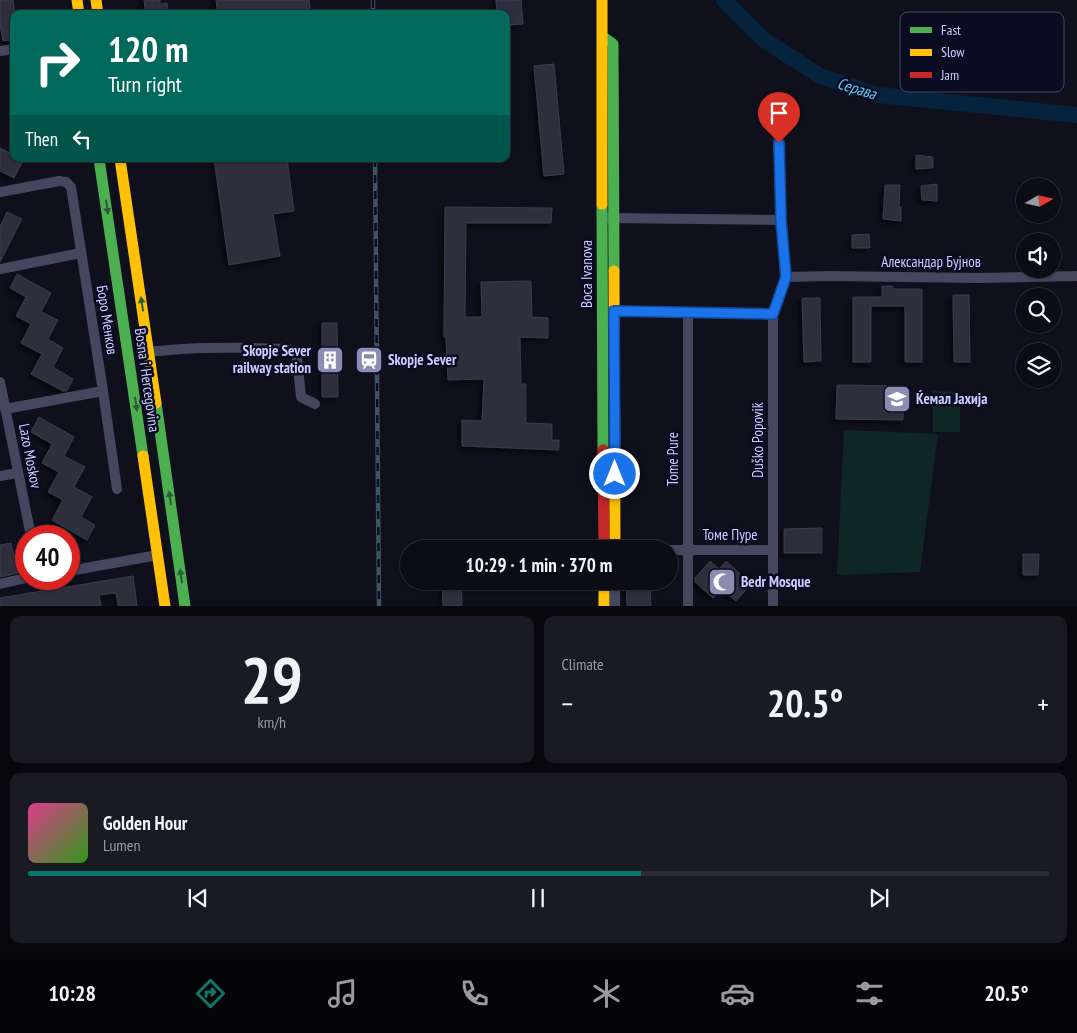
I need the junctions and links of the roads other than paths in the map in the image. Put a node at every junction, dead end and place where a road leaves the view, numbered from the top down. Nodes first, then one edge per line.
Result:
1 (602, 0) edge
2 (778, 124) dead end
3 (99, 162) edge
4 (120, 162) edge
5 (0, 192) edge
6 (608, 218) junction
7 (781, 220) junction
8 (81, 253) junction
9 (0, 269) edge
10 (1077, 276) edge
11 (786, 277) junction
12 (614, 311) junction
13 (688, 312) junction
14 (773, 314) junction
15 (149, 352) junction
16 (0, 382) edge
17 (103, 392) junction
18 (315, 404) dead end
19 (5, 410) junction
20 (17, 473) junction
21 (609, 474) junction
22 (0, 476) edge
23 (117, 489) dead end
24 (29, 525) edge
25 (605, 540) edge
26 (614, 540) edge
27 (678, 550) edge
28 (688, 550) junction
29 (773, 550) junction
30 (158, 555) junction
31 (80, 569) edge
32 (15, 581) edge
33 (0, 584) edge
34 (604, 590) edge
35 (615, 590) edge
36 (165, 606) edge
37 (185, 606) edge
38 (604, 606) edge
39 (615, 606) edge
40 (688, 606) edge
41 (773, 606) edge

1 - 6 street
2 - 7 street
3 -> 30 street, Bosna i Hercegovina
15 -> 4 street, Bosna i Hercegovina
5 - 8 street, Боро Менков
6 - 7 street
6 - 12 street
6 - 21 street, Boca Ivanova
7 - 11 street
8 - 9 street
8 - 17 street, Боро Менков
10 - 11 street, Александар Бујнов
11 - 14 street, Duško Popoviḱ
12 - 13 street
12 - 21 street
13 - 14 street
13 - 28 street, Tome Pure
14 - 29 street, Duško Popoviḱ
15 - 18 street
37 -> 15 street, Bosna i Hercegovina
16 - 19 street, Lazo Moskov
17 - 19 street
17 - 23 street, Боро Менков
19 - 20 street, Lazo Moskov
20 - 22 street
20 - 24 street, Lazo Moskov
21 - 25 street, Boca Ivanova
21 - 26 street
27 - 28 street, Томе Пуре
28 - 29 street, Томе Пуре
28 - 40 street, Tome Pure
29 - 41 street, Duško Popoviḱ
30 - 31 street
30 - 36 street, Bosna i Hercegovina
32 - 33 street
34 - 38 street
35 - 39 street

